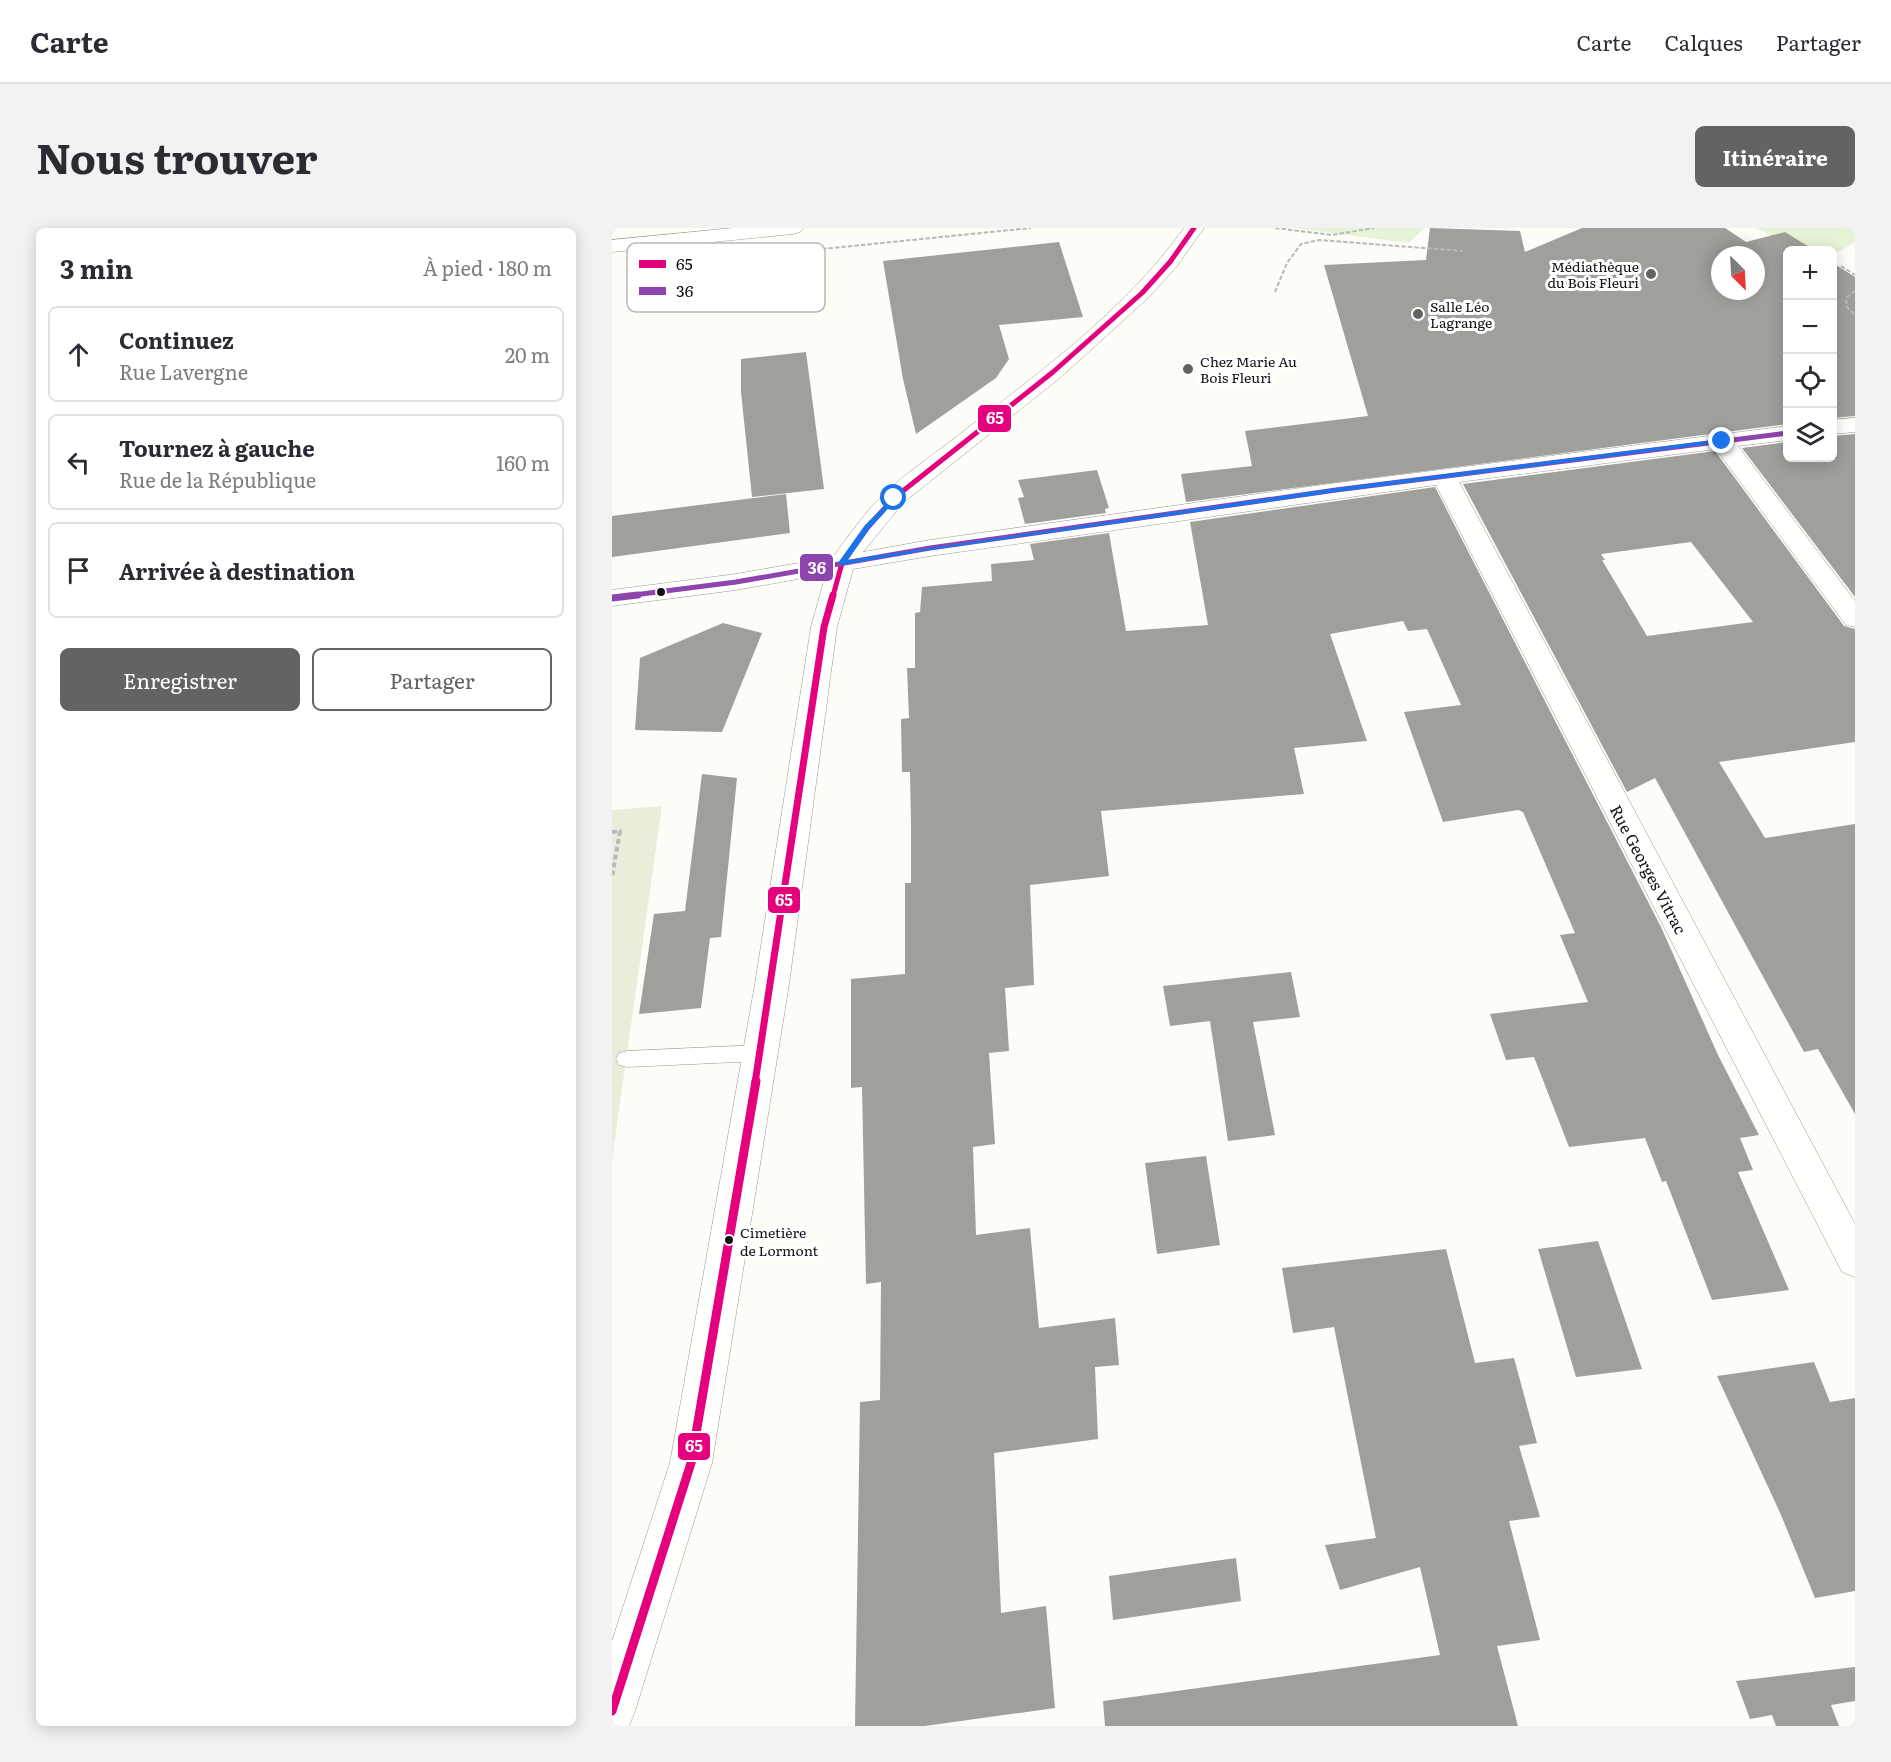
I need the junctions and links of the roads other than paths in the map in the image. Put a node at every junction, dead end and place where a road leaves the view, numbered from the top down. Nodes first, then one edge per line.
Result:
1 (793, 228) edge
2 (1194, 228) edge
3 (642, 243) edge
4 (627, 245) edge
5 (612, 246) edge
6 (1855, 424) edge
7 (1837, 426) edge
8 (1783, 434) edge
9 (1722, 441) junction
10 (1444, 477) junction
11 (842, 563) junction
12 (612, 598) edge
13 (1855, 619) edge
14 (760, 1053) junction
15 (627, 1059) dead end
16 (1855, 1261) edge
17 (612, 1711) edge

1 - 3 street
2 - 11 street
4 - 5 street
6 - 7 street
8 - 9 street
9 - 10 street
9 - 13 street
10 - 11 street
10 - 16 street, Rue Georges Vitrac
11 - 12 street
11 - 14 street
14 - 15 lane
14 - 17 street

